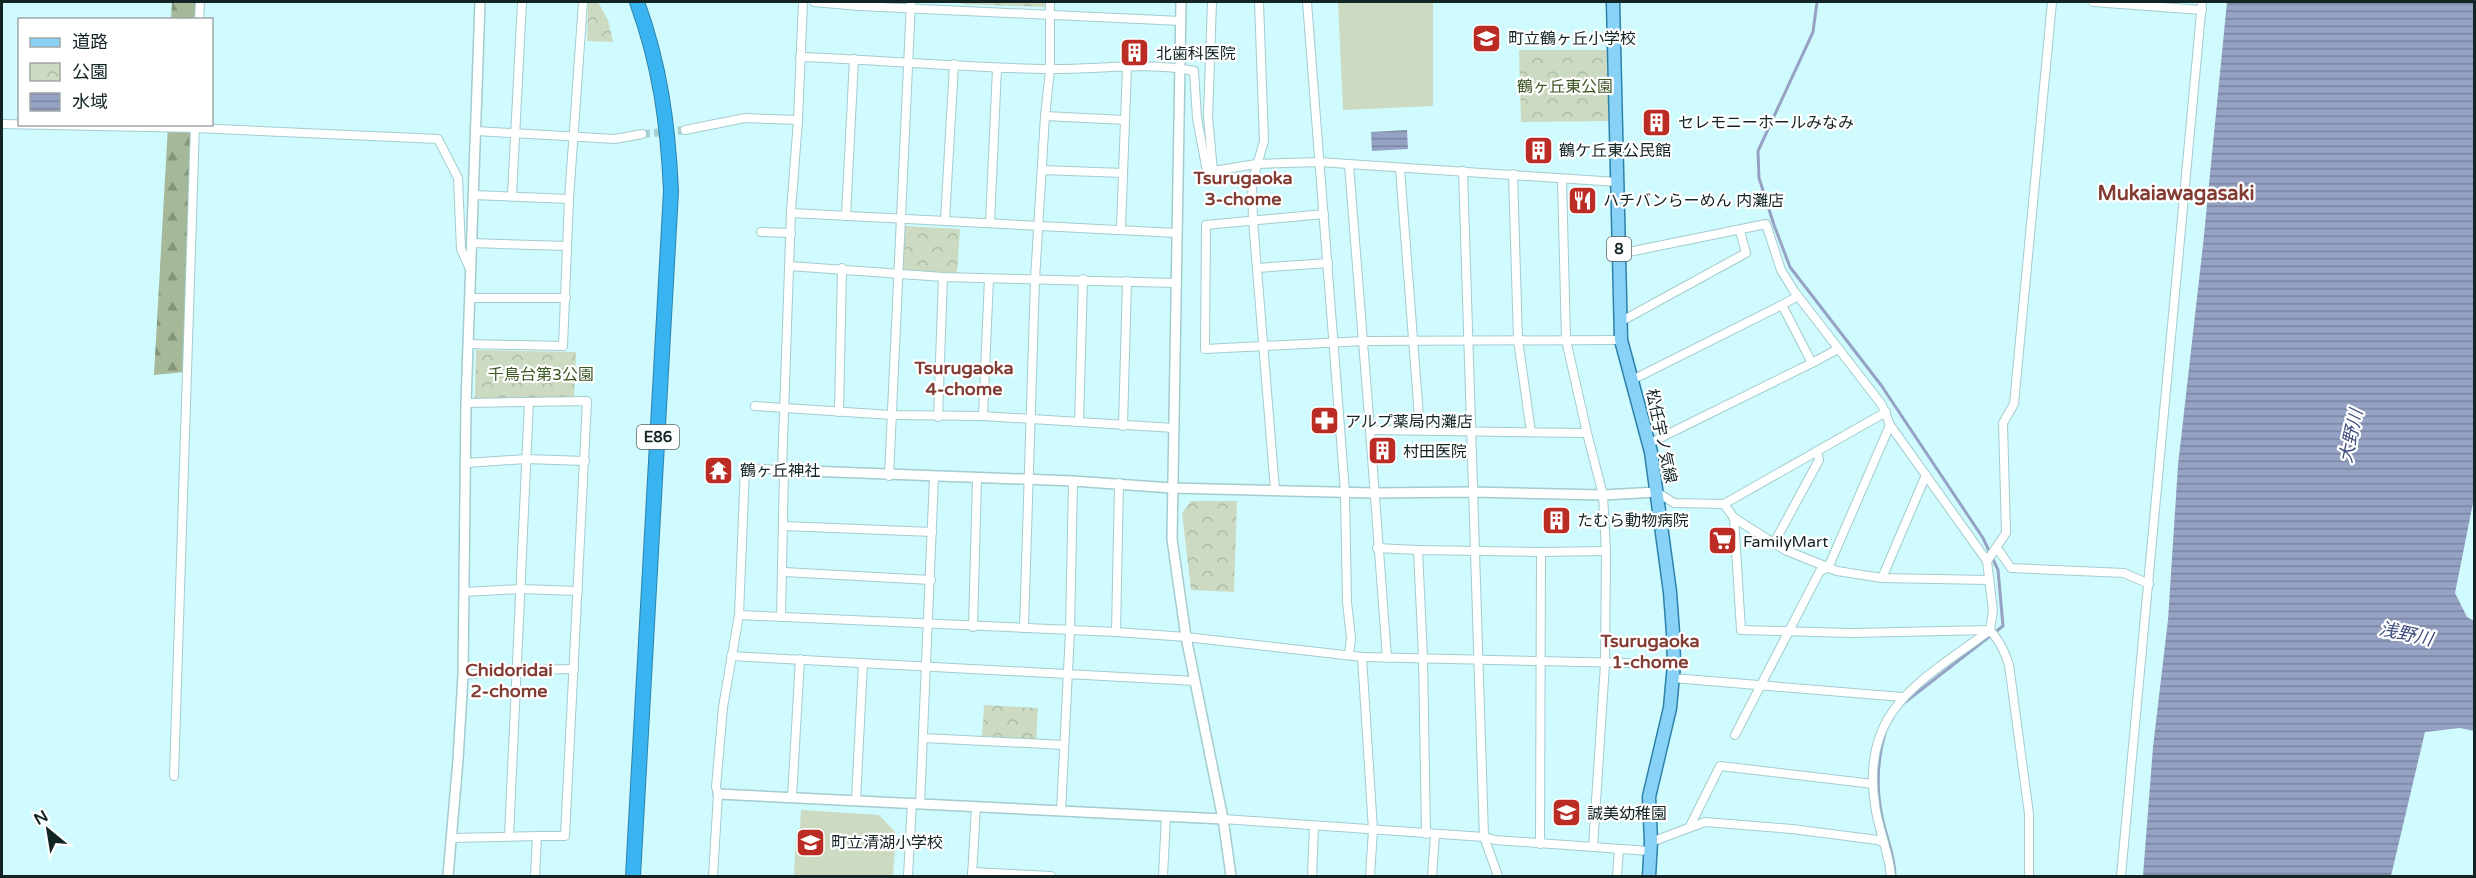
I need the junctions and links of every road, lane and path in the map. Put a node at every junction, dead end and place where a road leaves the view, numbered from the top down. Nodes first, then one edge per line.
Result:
1 (200, 2) edge
2 (480, 2) edge
3 (522, 2) edge
4 (583, 2) edge
5 (637, 2) edge
6 (803, 2) edge
7 (814, 2) edge
8 (1050, 2) edge
9 (1181, 2) edge
10 (1212, 2) edge
11 (1259, 2) edge
12 (1307, 2) edge
13 (1613, 2) edge
14 (2052, 2) edge
15 (2093, 2) edge
16 (859, 4) edge
17 (910, 4) edge
18 (957, 5) edge
19 (2202, 6) edge
20 (1050, 14) junction
21 (199, 18) edge
22 (1181, 21) junction
23 (800, 57) junction
24 (854, 59) junction
25 (907, 62) junction
26 (954, 64) junction
27 (1127, 67) junction
28 (997, 68) junction
29 (1179, 68) junction
30 (1050, 70) junction
31 (1045, 116) junction
32 (798, 120) junction
33 (1125, 120) junction
34 (2, 124) edge
35 (18, 124) edge
36 (195, 126) edge
37 (685, 130) tunnel mouth
38 (476, 131) junction
39 (514, 134) junction
40 (642, 134) tunnel mouth
41 (574, 138) junction
42 (1319, 162) junction
43 (1256, 164) junction
44 (1349, 165) junction
45 (1400, 169) junction
46 (1042, 170) junction
47 (1213, 171) junction
48 (1463, 171) junction
49 (1123, 173) junction
50 (1513, 174) junction
51 (1562, 178) junction
52 (1617, 182) junction
53 (473, 195) junction
54 (512, 195) junction
55 (568, 199) junction
56 (791, 213) junction
57 (1324, 214) junction
58 (846, 216) junction
59 (899, 218) junction
60 (945, 220) junction
61 (1253, 220) junction
62 (990, 223) junction
63 (1039, 226) junction
64 (1121, 228) junction
65 (1740, 231) junction
66 (761, 232) dead end
67 (1176, 232) junction
68 (791, 233) junction
69 (471, 243) junction
70 (567, 246) junction
71 (1619, 254) junction
72 (1328, 263) junction
73 (789, 266) junction
74 (470, 268) junction
75 (842, 268) junction
76 (1257, 268) junction
77 (897, 274) junction
78 (943, 277) junction
79 (989, 279) junction
80 (1035, 279) junction
81 (1083, 279) junction
82 (1127, 281) junction
83 (1176, 283) junction
84 (1798, 296) junction
85 (471, 298) junction
86 (566, 298) junction
87 (1782, 305) junction
88 (1620, 322) junction
89 (1468, 340) junction
90 (1518, 340) junction
91 (1566, 340) junction
92 (1621, 340) junction
93 (1364, 341) junction
94 (1335, 342) junction
95 (1415, 342) junction
96 (468, 344) junction
97 (1264, 347) junction
98 (1838, 349) junction
99 (1812, 363) junction
100 (1632, 380) junction
101 (529, 402) junction
102 (466, 403) junction
103 (754, 406) dead end
104 (785, 410) junction
105 (839, 412) junction
106 (1886, 412) junction
107 (891, 415) junction
108 (983, 416) junction
109 (938, 417) junction
110 (1032, 419) junction
111 (1079, 422) junction
112 (1890, 425) junction
113 (1123, 426) junction
114 (1174, 428) junction
115 (1370, 430) junction
116 (1420, 430) junction
117 (1470, 431) junction
118 (1531, 432) junction
119 (1587, 433) junction
120 (1650, 443) junction
121 (1817, 451) junction
122 (526, 459) junction
123 (585, 461) junction
124 (466, 463) junction
125 (783, 470) junction
126 (1926, 475) junction
127 (889, 476) junction
128 (933, 477) junction
129 (976, 479) junction
130 (1029, 480) junction
131 (1073, 481) junction
132 (1119, 483) junction
133 (1172, 488) junction
134 (1275, 490) junction
135 (1345, 492) junction
136 (1472, 492) junction
137 (1657, 492) junction
138 (1373, 493) junction
139 (1603, 495) junction
140 (1724, 504) junction
141 (1734, 518) junction
142 (784, 525) junction
143 (932, 532) junction
144 (1774, 543) junction
145 (1377, 548) junction
146 (1418, 549) junction
147 (1474, 550) junction
148 (1606, 551) junction
149 (1540, 552) junction
150 (1992, 555) junction
151 (1828, 568) junction
152 (784, 572) junction
153 (1882, 578) junction
154 (931, 580) junction
155 (1989, 580) junction
156 (2149, 584) junction
157 (521, 590) junction
158 (578, 591) junction
159 (464, 592) junction
160 (739, 615) junction
161 (782, 617) junction
162 (929, 625) junction
163 (973, 627) junction
164 (1024, 628) junction
165 (1990, 630) junction
166 (1070, 631) junction
167 (1790, 631) junction
168 (1116, 632) junction
169 (1186, 637) junction
170 (1349, 655) junction
171 (731, 656) junction
172 (1362, 657) junction
173 (1424, 657) junction
174 (1387, 658) junction
175 (800, 659) junction
176 (1478, 660) junction
177 (1542, 661) junction
178 (863, 663) junction
179 (1605, 664) junction
180 (1674, 664) junction
181 (926, 667) junction
182 (574, 669) junction
183 (517, 670) junction
184 (1068, 673) junction
185 (463, 675) junction
186 (1673, 678) junction
187 (1195, 681) junction
188 (1762, 684) junction
189 (1902, 697) junction
190 (1735, 735) dead end
191 (923, 738) junction
192 (1064, 745) junction
193 (174, 776) dead end
194 (1873, 784) junction
195 (718, 794) junction
196 (792, 797) junction
197 (856, 800) junction
198 (916, 804) junction
199 (976, 807) junction
200 (1061, 811) junction
201 (1166, 816) junction
202 (1223, 819) junction
203 (1314, 826) junction
204 (1690, 826) junction
205 (1373, 830) junction
206 (1431, 835) junction
207 (509, 836) junction
208 (537, 836) junction
209 (1484, 837) junction
210 (452, 838) junction
211 (1540, 843) junction
212 (1884, 843) junction
213 (1650, 846) junction
214 (1593, 847) junction
215 (1619, 849) junction
216 (972, 874) edge
217 (448, 876) edge
218 (535, 876) edge
219 (633, 876) edge
220 (713, 876) edge
221 (908, 876) edge
222 (1051, 876) edge
223 (1163, 876) edge
224 (1231, 876) edge
225 (1311, 876) edge
226 (1370, 876) edge
227 (1432, 876) edge
228 (1498, 876) edge
229 (1617, 876) edge
230 (1649, 876) edge
231 (1891, 876) edge
232 (2030, 876) edge
233 (2121, 876) edge

1 - 21 street
2 - 38 street
3 - 39 street
4 - 41 street
5 - 219 highway, E86
6 - 23 street
7 - 16 street
8 - 20 street
9 - 22 street
10 - 47 street
11 - 43 street
12 - 42 street
13 - 52 main road, 松任宇ノ気線 / 8
14 - 150 street
15 - 19 street
16 - 17 street
17 - 18 street
17 - 25 street
18 - 20 street
19 - 156 street
20 - 22 street
20 - 30 street
22 - 29 street
23 - 24 street
23 - 32 street
24 - 25 street
24 - 58 street
25 - 26 street
25 - 59 street
26 - 28 street
26 - 60 street
27 - 29 street
27 - 30 street
27 - 33 street
28 - 30 street
28 - 62 street
29 - 47 street
29 - 67 street
30 - 31 street
31 - 33 street
31 - 46 street
32 - 37 street
32 - 56 street
33 - 49 street
34 - 35 street
36 - 74 street
36 - 193 street
38 - 39 street
38 - 53 street
39 - 41 street
39 - 54 street
40 - 41 street
41 - 55 street
42 - 43 street
42 - 44 street
42 - 57 street
43 - 47 street
43 - 61 street
44 - 45 street
44 - 93 street
45 - 48 street
45 - 95 street
46 - 49 street
46 - 63 street
48 - 50 street
48 - 89 street
49 - 64 street
50 - 51 street
50 - 90 street
51 - 52 street
51 - 91 street
52 - 71 main road, 松任宇ノ気線 / 8
53 - 54 street
53 - 69 street
54 - 55 street
55 - 70 street
56 - 58 street
56 - 68 street
57 - 61 street
57 - 72 street
58 - 59 street
59 - 60 street
59 - 77 street
60 - 62 street
61 - 76 street
61 - 97 street
62 - 63 street
63 - 64 street
63 - 80 street
64 - 67 street
65 - 71 street
65 - 84 street
65 - 88 street
66 - 68 street
67 - 83 street
68 - 73 street
69 - 70 street
69 - 74 street
70 - 86 street
71 - 88 main road, 松任宇ノ気線 / 8
72 - 76 street
72 - 94 street
73 - 75 street
73 - 104 street
74 - 85 street
75 - 77 street
75 - 105 street
76 - 97 street
77 - 78 street
77 - 107 street
78 - 79 street
78 - 109 street
79 - 80 street
79 - 108 street
80 - 81 street
80 - 110 street
81 - 82 street
81 - 111 street
82 - 83 street
82 - 113 street
83 - 114 street
84 - 87 street
84 - 98 street
85 - 86 street
85 - 96 street
86 - 96 street
87 - 99 street
87 - 100 street
88 - 92 main road, 松任宇ノ気線 / 8
89 - 90 street
89 - 95 street
89 - 117 street
90 - 91 street
90 - 118 street
91 - 92 street
91 - 119 street
92 - 100 main road, 松任宇ノ気線 / 8
93 - 94 street
93 - 95 street
93 - 115 street
94 - 97 street
94 - 135 street
95 - 116 street
96 - 102 street
97 - 134 street
98 - 99 street
98 - 106 street
99 - 120 street
100 - 120 main road, 松任宇ノ気線 / 8
101 - 102 street
101 - 122 street
101 - 123 street
102 - 124 street
103 - 104 street
104 - 105 street
104 - 125 street
105 - 107 street
106 - 112 street
106 - 121 street
107 - 109 street
107 - 127 street
108 - 109 street
108 - 110 street
110 - 111 street
110 - 130 street
111 - 113 street
112 - 126 street
112 - 151 street
113 - 114 street
114 - 133 street
115 - 116 street
115 - 138 street
116 - 117 street
117 - 118 street
117 - 136 street
118 - 119 street
119 - 139 street
120 - 137 main road, 松任宇ノ気線 / 8
121 - 140 street
121 - 144 street
122 - 123 street
122 - 124 street
122 - 157 street
123 - 158 street
124 - 159 street
125 - 127 street
125 - 142 street
125 - 160 street
126 - 150 street
126 - 153 street
127 - 128 street
128 - 129 street
128 - 143 street
129 - 130 street
129 - 163 street
130 - 131 street
130 - 164 street
131 - 132 street
131 - 166 street
132 - 133 street
132 - 168 street
133 - 134 street
133 - 169 street
134 - 135 street
135 - 138 street
135 - 170 street
136 - 138 street
136 - 139 street
136 - 147 street
137 - 139 street
137 - 140 street
137 - 180 main road, 松任宇ノ気線 / 8
138 - 145 street
139 - 148 street
140 - 141 street
141 - 144 street
141 - 167 street
142 - 143 street
142 - 152 street
143 - 154 street
144 - 151 street
145 - 146 street
145 - 174 street
146 - 147 street
146 - 173 street
147 - 149 street
147 - 176 street
148 - 149 street
148 - 179 street
149 - 177 street
150 - 155 street
150 - 156 street
151 - 153 street
151 - 167 street
152 - 154 street
152 - 161 street
153 - 155 street
154 - 162 street
155 - 165 street
156 - 233 street
157 - 158 street
157 - 159 street
157 - 183 street
158 - 182 street
159 - 185 street
160 - 161 street
160 - 171 street
161 - 162 street
162 - 163 street
162 - 181 street
163 - 164 street
164 - 166 street
165 - 167 street
165 - 189 street
165 - 232 street
166 - 168 street
166 - 184 street
167 - 188 street
168 - 169 street
169 - 170 street
169 - 187 street
170 - 172 street
171 - 175 street
171 - 195 street
172 - 174 street
172 - 205 street
173 - 174 street
173 - 176 street
173 - 206 street
175 - 178 street
175 - 196 street
176 - 177 street
176 - 209 street
177 - 179 street
177 - 211 street
178 - 181 street
178 - 197 street
179 - 180 street
179 - 214 street
180 - 186 main road, 松任宇ノ気線 / 8
181 - 184 street
181 - 191 street
182 - 183 street
182 - 208 street
183 - 185 street
183 - 207 street
184 - 187 street
184 - 192 street
185 - 210 street
186 - 188 street
186 - 213 main road, 松任宇ノ気線 / 8
187 - 202 street
188 - 189 street
188 - 190 street
189 - 194 street
191 - 192 street
191 - 198 street
192 - 200 street
194 - 204 street
194 - 212 street
195 - 196 street
195 - 220 street
196 - 197 street
197 - 198 street
198 - 199 street
198 - 221 street
199 - 200 street
199 - 216 street
200 - 201 street
201 - 202 street
201 - 223 street
202 - 203 street
202 - 224 street
203 - 205 street
203 - 225 street
204 - 212 street
204 - 213 street
205 - 206 street
205 - 226 street
206 - 209 street
206 - 227 street
207 - 208 street
207 - 210 street
208 - 218 street
209 - 211 street
209 - 228 street
210 - 217 street
211 - 214 street
212 - 231 street
213 - 215 street
213 - 230 main road, 松任宇ノ気線 / 8
214 - 215 street
215 - 229 street
216 - 222 street

